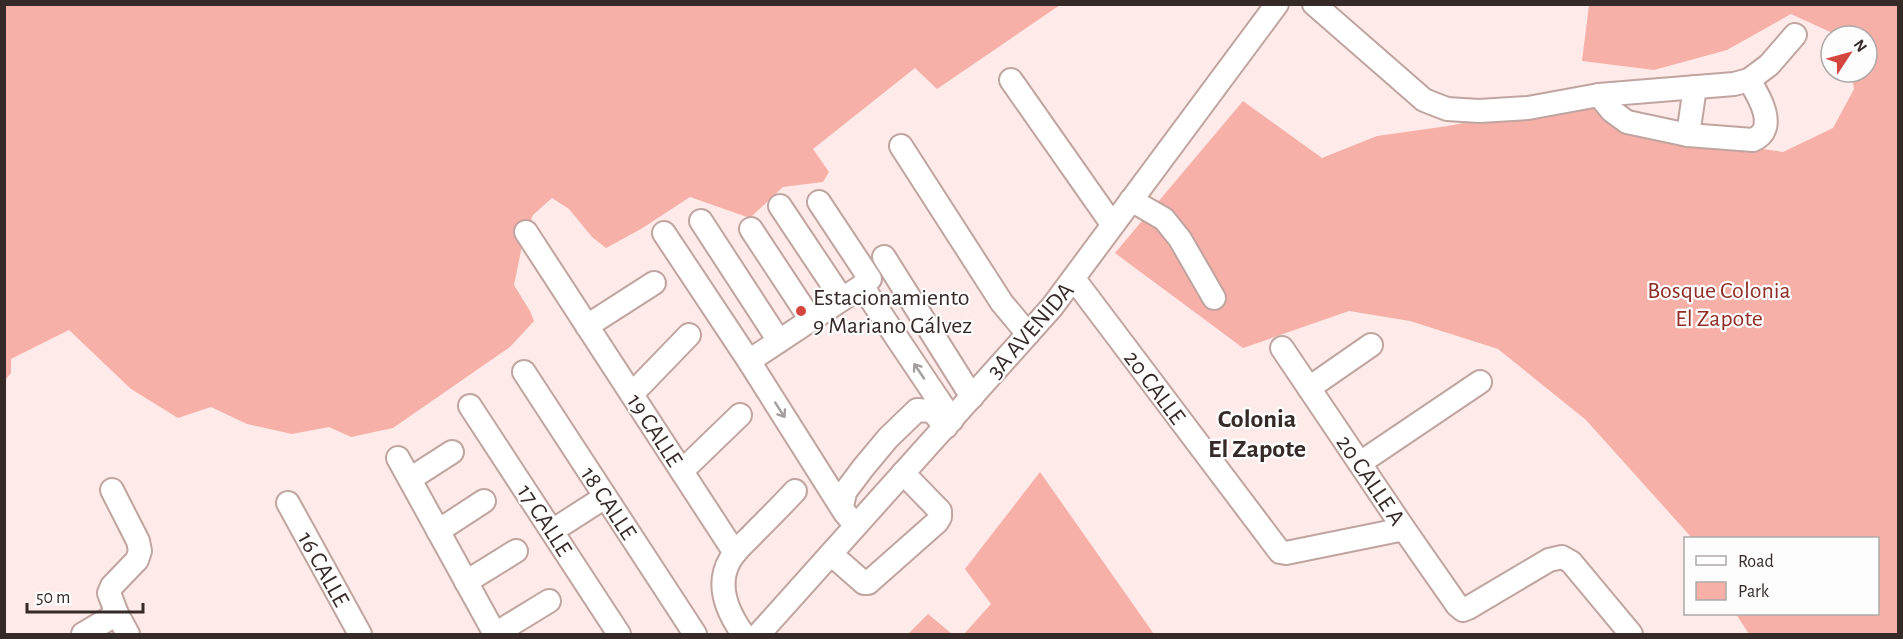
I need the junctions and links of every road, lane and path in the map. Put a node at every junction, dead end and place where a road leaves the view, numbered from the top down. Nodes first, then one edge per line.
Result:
1 (1277, 4) edge
2 (1314, 4) edge
3 (1795, 35) dead end
4 (1749, 80) junction
5 (1011, 81) dead end
6 (1695, 87) junction
7 (1599, 95) junction
8 (1688, 135) junction
9 (901, 146) dead end
10 (1131, 200) junction
11 (819, 202) dead end
12 (780, 206) dead end
13 (701, 221) dead end
14 (1112, 224) junction
15 (751, 229) dead end
16 (526, 232) dead end
17 (664, 233) dead end
18 (884, 257) dead end
19 (1074, 279) junction
20 (654, 283) dead end
21 (862, 286) junction
22 (1214, 298) dead end
23 (842, 299) junction
24 (811, 320) junction
25 (587, 326) junction
26 (1028, 334) junction
27 (689, 335) dead end
28 (779, 341) junction
29 (1371, 345) dead end
30 (1282, 348) dead end
31 (749, 361) junction
32 (524, 372) dead end
33 (1480, 382) dead end
34 (1309, 388) junction
35 (632, 394) junction
36 (972, 397) junction
37 (470, 406) dead end
38 (740, 415) dead end
39 (949, 423) junction
40 (452, 452) dead end
41 (398, 458) dead end
42 (1360, 463) junction
43 (682, 471) junction
44 (903, 473) junction
45 (410, 479) junction
46 (112, 490) dead end
47 (795, 491) dead end
48 (605, 497) junction
49 (484, 501) dead end
50 (288, 504) dead end
51 (842, 507) junction
52 (856, 525) junction
53 (1404, 529) junction
54 (438, 531) junction
55 (552, 531) junction
56 (516, 551) dead end
57 (735, 552) junction
58 (831, 554) junction
59 (466, 582) junction
60 (549, 601) dead end
61 (117, 614) junction
62 (83, 634) edge
63 (128, 634) edge
64 (360, 634) edge
65 (495, 634) edge
66 (619, 634) edge
67 (695, 634) edge
68 (743, 634) edge
69 (759, 634) edge
70 (1631, 634) edge

1 - 10 street, 3A AVENIDA
2 - 7 street
3 - 4 street
4 - 6 street
4 - 8 street
5 - 14 street
6 - 7 street
6 - 8 street
7 - 8 street
9 - 26 street
10 - 14 street, 3A AVENIDA
10 - 22 street
11 - 21 street
12 - 23 street
13 - 28 street
14 - 19 street, 3A AVENIDA
15 - 24 street
16 - 25 street, 19 CALLE
17 - 31 street
18 - 36 street
19 - 26 street, 3A AVENIDA
19 - 53 street, 20 CALLE
20 - 25 street
21 - 23 street
39 -> 21 street
23 - 24 street
24 - 28 street
25 - 35 street, 19 CALLE
26 - 36 street, 3A AVENIDA
27 - 35 street
28 - 31 street
29 - 34 street
30 - 34 street, 20 CALLE A
31 -> 51 street
32 - 48 street, 18 CALLE
33 - 42 street
34 - 42 street, 20 CALLE A
35 - 43 street, 19 CALLE
36 - 39 street, 3A AVENIDA
37 - 55 street, 17 CALLE
38 - 43 street
39 - 44 street, 3A AVENIDA
39 - 51 street
40 - 45 street
41 - 45 street
42 - 53 street, 20 CALLE A
43 - 57 street, 19 CALLE
44 - 52 street, 3A AVENIDA
44 - 58 street
45 - 54 street
46 - 61 street
47 - 57 street
48 - 55 street
48 - 67 street, 18 CALLE
49 - 54 street
50 - 64 street, 16 CALLE
51 - 52 street
52 - 58 street, 3A AVENIDA
53 - 70 street, 20 CALLE A
54 - 59 street
55 - 66 street, 17 CALLE
56 - 59 street
57 - 68 street
58 - 69 street, 3A AVENIDA
59 - 65 street
60 - 65 street
61 - 62 street
61 - 63 street

